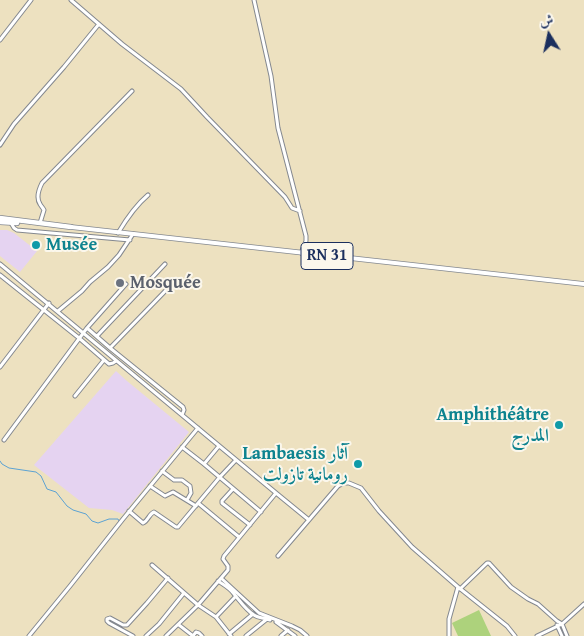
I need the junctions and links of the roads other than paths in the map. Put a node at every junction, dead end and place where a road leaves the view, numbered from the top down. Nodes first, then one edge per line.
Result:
1 (31, 0) edge
2 (71, 0) edge
3 (254, 0) edge
4 (99, 24) junction
5 (0, 40) edge
6 (132, 91) dead end
7 (0, 145) edge
8 (148, 195) dead end
9 (300, 210) junction
10 (0, 220) edge
11 (11, 223) junction
12 (40, 223) junction
13 (70, 227) junction
14 (118, 233) junction
15 (133, 234) junction
16 (130, 240) junction
17 (301, 253) junction
18 (0, 264) edge
19 (165, 264) dead end
20 (0, 276) edge
21 (174, 282) dead end
22 (126, 284) dead end
23 (584, 284) edge
24 (49, 303) junction
25 (43, 309) junction
26 (58, 311) junction
27 (87, 328) junction
28 (83, 333) junction
29 (98, 336) junction
30 (79, 338) junction
31 (110, 348) junction
32 (104, 360) junction
33 (116, 361) junction
34 (0, 367) edge
35 (75, 396) dead end
36 (182, 415) junction
37 (198, 428) junction
38 (4, 440) dead end
39 (219, 446) junction
40 (182, 447) junction
41 (236, 460) junction
42 (204, 464) junction
43 (162, 471) junction
44 (219, 478) junction
45 (150, 486) junction
46 (233, 488) junction
47 (276, 493) junction
48 (187, 500) junction
49 (197, 504) junction
50 (129, 511) junction
51 (261, 512) junction
52 (309, 520) junction
53 (250, 525) junction
54 (239, 537) junction
55 (278, 556) dead end
56 (152, 565) dead end
57 (168, 578) junction
58 (220, 579) junction
59 (459, 588) junction
60 (184, 593) junction
61 (236, 596) junction
62 (584, 604) edge
63 (198, 605) junction
64 (252, 614) junction
65 (216, 617) junction
66 (267, 619) junction
67 (557, 624) junction
68 (562, 624) junction
69 (179, 625) junction
70 (288, 630) junction
71 (230, 635) edge
72 (29, 636) edge
73 (132, 636) edge
74 (146, 636) edge
75 (166, 636) edge
76 (193, 636) edge
77 (202, 636) edge
78 (246, 636) edge
79 (281, 636) edge
80 (294, 636) edge
81 (307, 636) edge
82 (449, 636) edge
83 (515, 636) edge
84 (537, 636) edge
85 (562, 636) edge
86 (567, 636) edge

1 - 5 street
2 - 4 street
3 - 9 street
4 - 7 street
4 - 9 street
6 - 12 street
8 - 14 street
9 - 17 street
10 - 11 highway, RN 31
10 - 12 highway, RN 31
11 - 13 highway, RN 31
11 - 16 street
12 - 13 highway, RN 31
13 - 14 main road, RN 31
14 - 15 main road, RN 31
15 - 16 street
15 - 17 main road, RN 31
16 - 26 street
17 - 23 main road, RN 31
18 - 24 street
19 - 29 street
20 - 25 street
21 - 31 street
22 - 27 street
24 - 25 street
24 - 26 street
25 - 30 street
25 - 34 street
26 - 28 street
27 - 28 street
27 - 29 street
28 - 30 street
28 - 33 street
29 - 31 street
30 - 32 street
30 - 38 street
31 - 36 street
32 - 33 street
32 - 35 street
33 - 36 street
36 - 37 street
37 - 39 street
37 - 40 street
39 - 41 street
39 - 42 street
40 - 42 street
40 - 43 street
41 - 44 street
41 - 47 street
42 - 44 street
43 - 45 street
43 - 48 street
44 - 46 street
44 - 49 street
45 - 48 street
45 - 50 street
46 - 51 street
46 - 53 street
47 - 51 street
47 - 52 street
48 - 49 street
49 - 50 street
49 - 54 street
50 - 72 street
51 - 53 street
52 - 55 street
52 - 59 street
53 - 54 street
54 - 58 street
56 - 57 street
57 - 60 street
57 - 73 street
58 - 61 street
58 - 63 street
58 - 81 street
59 - 67 street
59 - 82 street
59 - 83 street
60 - 63 street
60 - 74 street
61 - 64 street
61 - 65 street
62 - 68 street
63 - 65 street
63 - 69 street
64 - 66 street
64 - 71 street
65 - 71 street
66 - 70 street
66 - 78 street
67 - 68 street
67 - 84 street
67 - 85 street
68 - 86 street
69 - 75 street
69 - 76 street
70 - 79 street
70 - 80 street
76 - 77 street

